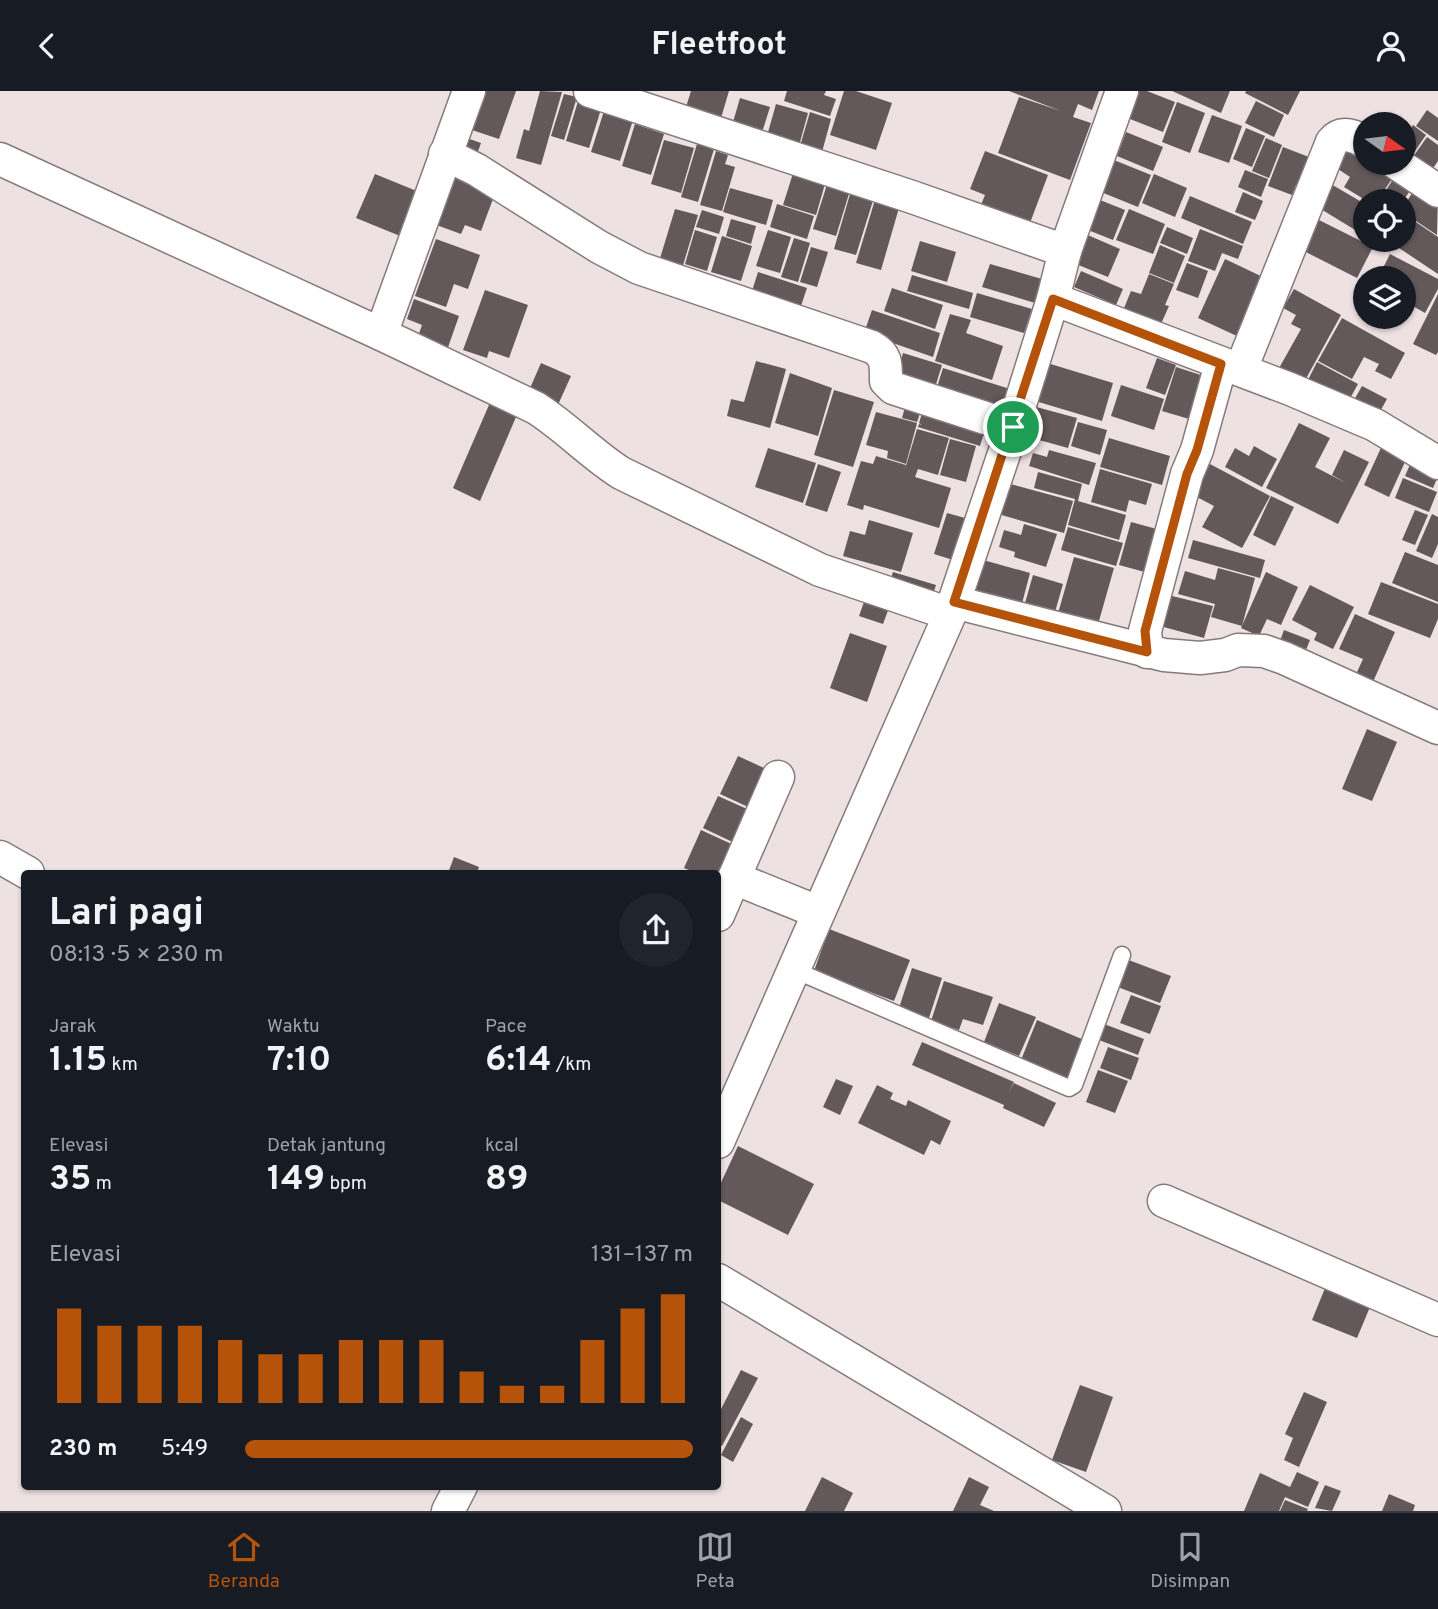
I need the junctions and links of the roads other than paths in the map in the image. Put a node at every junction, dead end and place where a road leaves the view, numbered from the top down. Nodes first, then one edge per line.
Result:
1 (469, 91) edge
2 (590, 91) edge
3 (1122, 91) edge
4 (680, 105) edge
5 (1353, 138) edge
6 (445, 154) junction
7 (0, 159) edge
8 (1414, 175) edge
9 (1438, 191) edge
10 (1065, 251) junction
11 (1053, 299) junction
12 (381, 334) junction
13 (1231, 366) junction
14 (1013, 427) junction
15 (1438, 463) edge
16 (952, 608) junction
17 (1147, 652) junction
18 (1438, 728) edge
19 (778, 777) dead end
20 (0, 857) edge
21 (23, 870) edge
22 (734, 878) junction
23 (721, 908) edge
24 (818, 912) junction
25 (1122, 955) dead end
26 (792, 969) junction
27 (721, 1135) edge
28 (1164, 1201) dead end
29 (721, 1282) edge
30 (1438, 1320) edge
31 (459, 1490) edge
32 (448, 1511) edge
33 (1105, 1511) edge

1 - 6 street
2 - 4 street
3 - 10 street
4 - 10 street
5 - 13 street
6 - 12 street
6 - 14 street
7 - 12 street
8 - 9 street
10 - 11 street
11 - 13 street
11 - 14 street
12 - 16 street
13 - 15 street
13 - 17 street
14 - 16 street
16 - 17 street
16 - 24 street
17 - 18 street
19 - 22 street
20 - 21 street
22 - 23 street
22 - 24 street
24 - 26 street
25 - 26 lane
26 - 27 street
28 - 30 street
29 - 33 street
31 - 32 street

